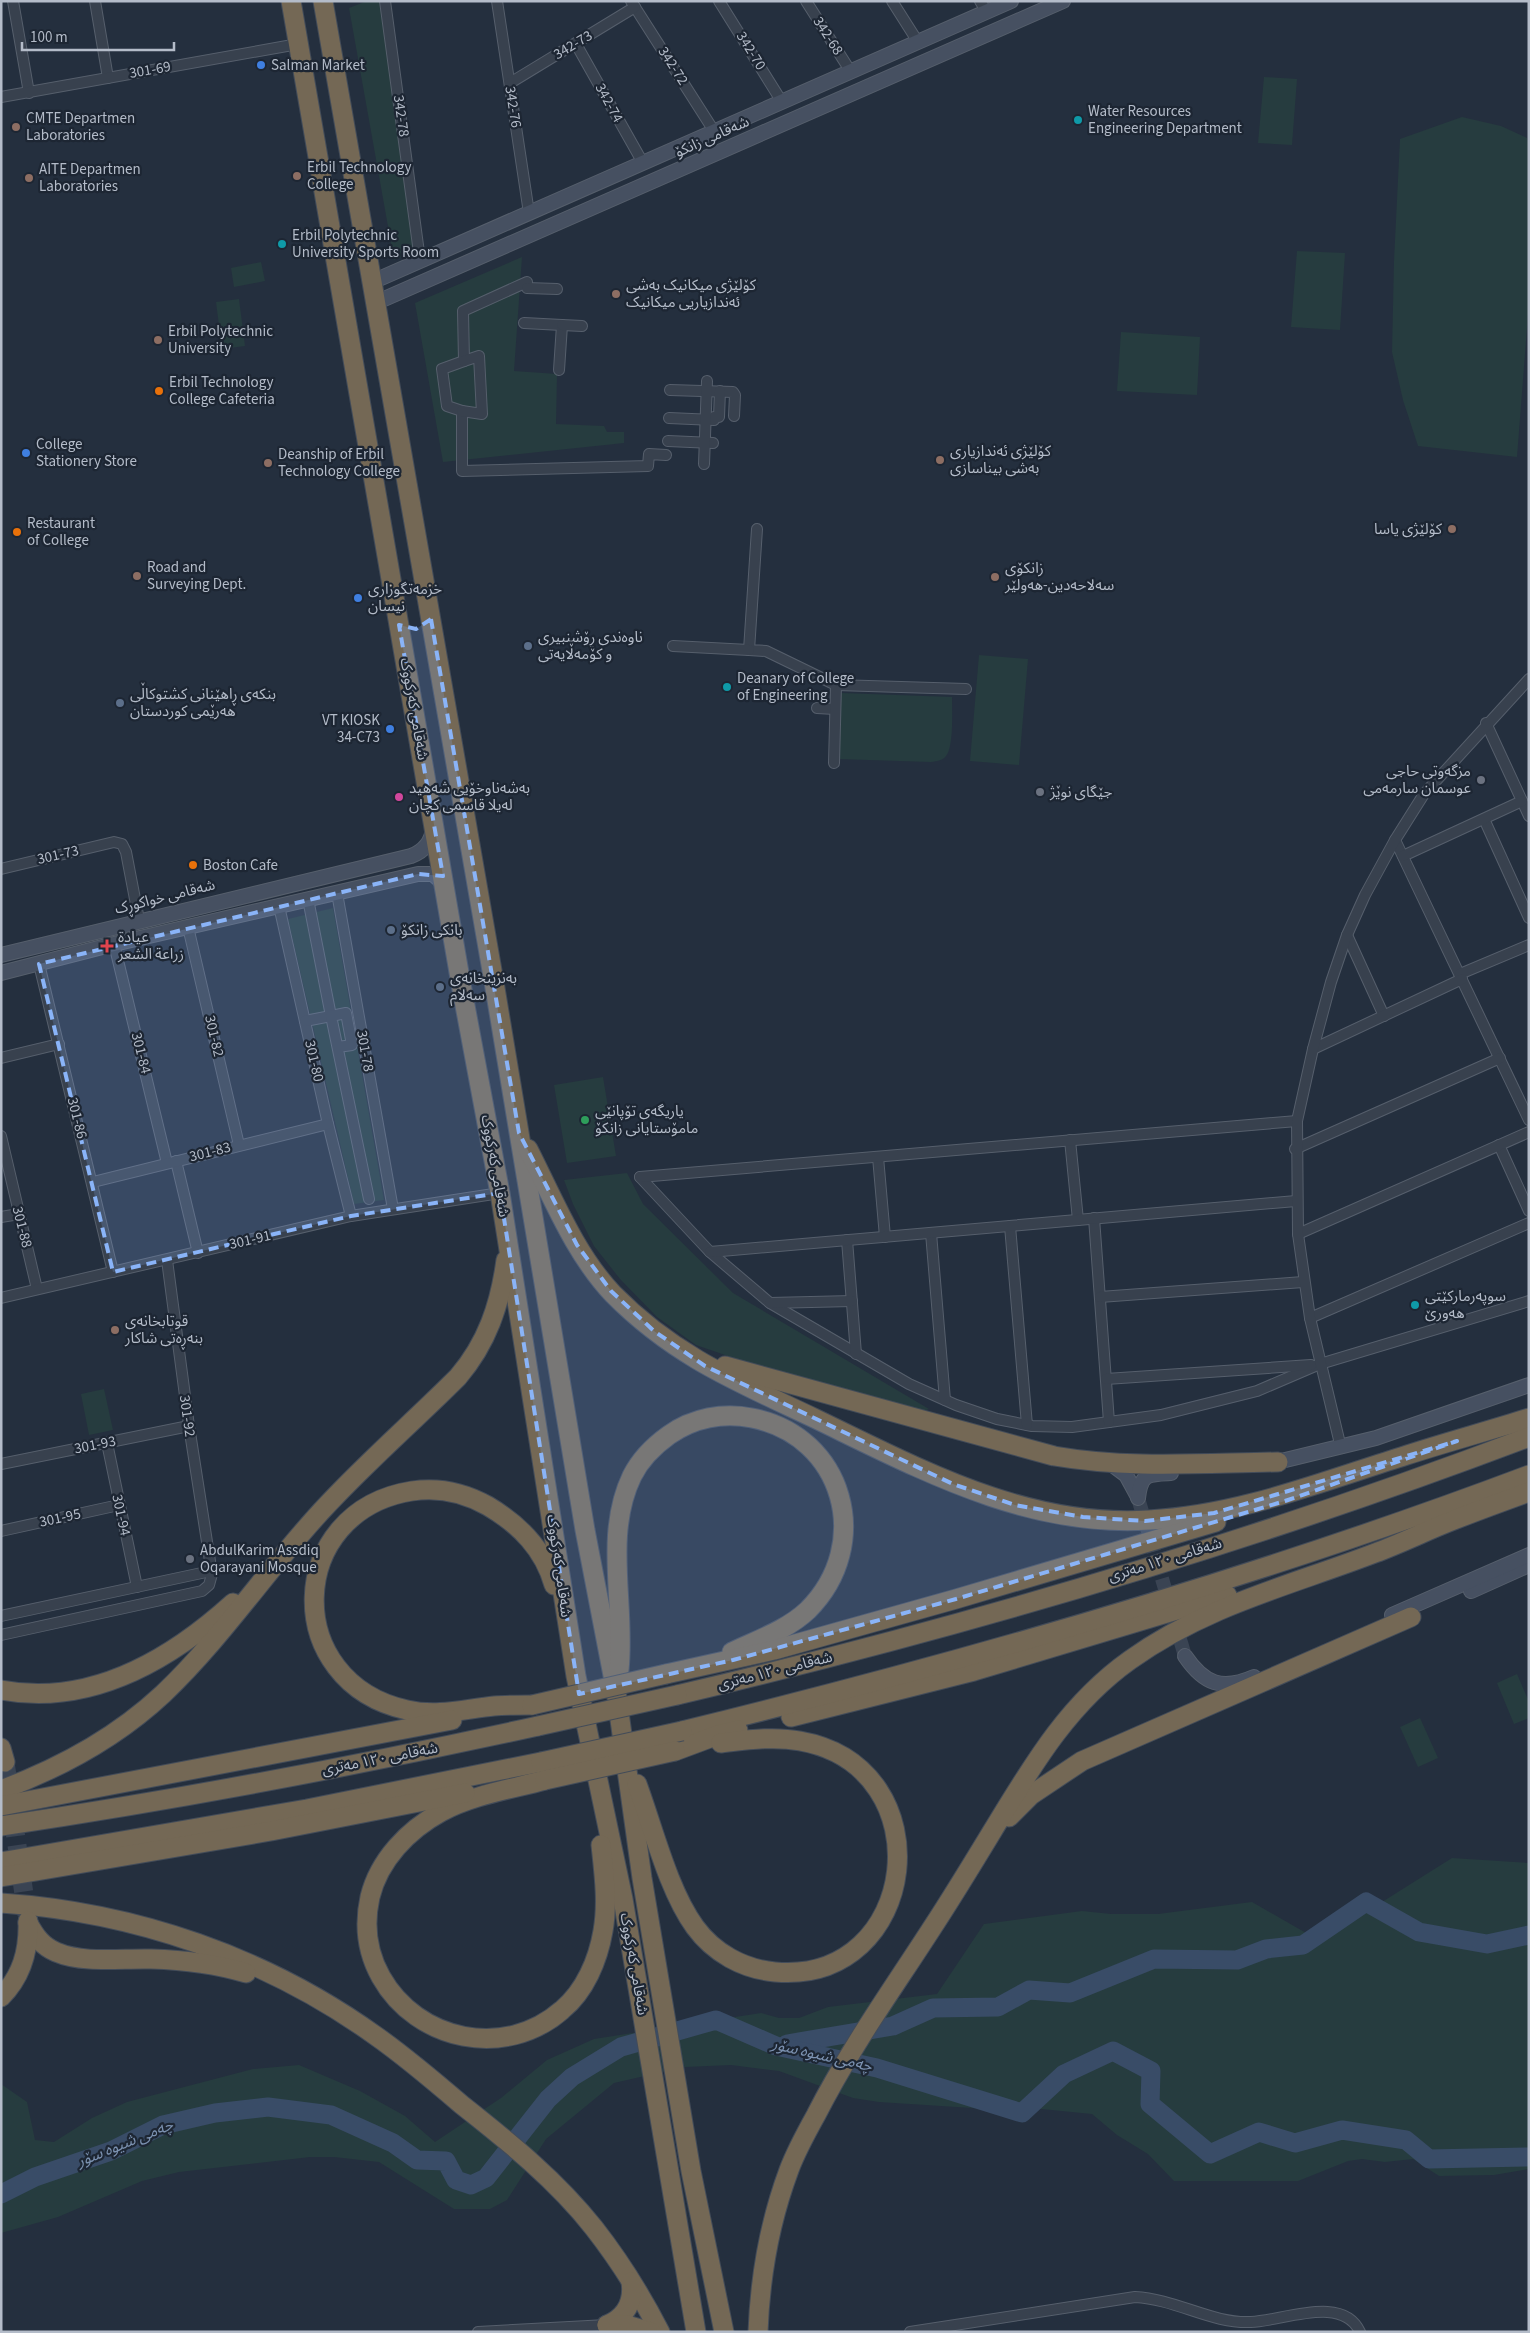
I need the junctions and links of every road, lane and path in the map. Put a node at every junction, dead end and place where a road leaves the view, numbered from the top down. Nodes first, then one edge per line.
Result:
1 (13, 1) edge
2 (95, 1) edge
3 (291, 1) edge
4 (385, 1) edge
5 (497, 1) edge
6 (719, 1) edge
7 (806, 1) edge
8 (892, 1) edge
9 (1010, 1) edge
10 (1062, 1) edge
11 (326, 2) edge
12 (633, 4) edge
13 (984, 6) edge
14 (918, 42) junction
15 (298, 44) junction
16 (576, 44) junction
17 (850, 72) junction
18 (108, 78) junction
19 (510, 83) junction
20 (813, 88) junction
21 (29, 93) junction
22 (1, 97) edge
23 (782, 102) junction
24 (824, 106) junction
25 (714, 131) junction
26 (642, 163) junction
27 (530, 213) junction
28 (420, 260) junction
29 (372, 282) junction
30 (558, 289) dead end
31 (376, 303) junction
32 (524, 323) dead end
33 (562, 325) junction
34 (582, 326) dead end
35 (464, 361) junction
36 (559, 370) dead end
37 (707, 386) junction
38 (670, 390) dead end
39 (720, 391) junction
40 (462, 411) junction
41 (734, 416) dead end
42 (669, 418) dead end
43 (706, 420) junction
44 (668, 441) dead end
45 (709, 443) junction
46 (666, 455) dead end
47 (704, 464) dead end
48 (757, 529) dead end
49 (431, 619) junction
50 (399, 624) junction
51 (674, 646) dead end
52 (750, 650) junction
53 (1529, 679) edge
54 (836, 685) junction
55 (966, 689) dead end
56 (817, 708) dead end
57 (835, 709) junction
58 (1486, 724) junction
59 (834, 763) dead end
60 (1522, 801) junction
61 (1529, 816) edge
62 (1484, 819) junction
63 (433, 822) junction
64 (1396, 840) junction
65 (1403, 856) junction
66 (1, 869) edge
67 (444, 884) junction
68 (337, 892) junction
69 (308, 899) junction
70 (1526, 902) edge
71 (279, 906) junction
72 (1529, 918) edge
73 (139, 920) junction
74 (188, 927) junction
75 (1347, 935) junction
76 (114, 944) junction
77 (1529, 944) edge
78 (1, 955) edge
79 (39, 964) junction
80 (1, 973) edge
81 (1461, 977) junction
82 (331, 1016) junction
83 (1384, 1016) junction
84 (305, 1021) junction
85 (59, 1044) junction
86 (338, 1047) junction
87 (1313, 1049) junction
88 (1, 1058) edge
89 (1500, 1058) junction
90 (1529, 1120) edge
91 (1297, 1121) junction
92 (328, 1124) junction
93 (1529, 1132) edge
94 (519, 1133) junction
95 (1, 1136) edge
96 (1070, 1140) junction
97 (239, 1145) junction
98 (1499, 1145) junction
99 (1296, 1149) junction
100 (878, 1157) junction
101 (172, 1162) junction
102 (92, 1182) junction
103 (500, 1193) junction
104 (369, 1199) dead end
105 (1296, 1201) junction
106 (393, 1209) junction
107 (1529, 1210) edge
108 (19, 1214) junction
109 (351, 1216) junction
110 (1, 1218) edge
111 (1094, 1218) junction
112 (1078, 1220) junction
113 (1529, 1223) edge
114 (1010, 1226) junction
115 (932, 1233) junction
116 (1298, 1234) junction
117 (885, 1237) junction
118 (847, 1240) junction
119 (508, 1241) junction
120 (710, 1252) junction
121 (198, 1253) junction
122 (167, 1260) junction
123 (113, 1272) junction
124 (1303, 1282) junction
125 (38, 1289) junction
126 (1, 1298) edge
127 (1100, 1298) junction
128 (852, 1300) junction
129 (1529, 1301) edge
130 (770, 1303) junction
131 (1310, 1318) junction
132 (671, 1343) junction
133 (856, 1354) junction
134 (1320, 1364) junction
135 (1106, 1379) junction
136 (1529, 1385) edge
137 (945, 1400) junction
138 (1529, 1418) edge
139 (1109, 1422) junction
140 (1028, 1425) junction
141 (189, 1426) junction
142 (1529, 1436) edge
143 (1457, 1441) junction
144 (107, 1443) junction
145 (1341, 1448) junction
146 (1278, 1462) junction
147 (1110, 1463) junction
148 (1, 1464) edge
149 (1529, 1474) edge
150 (1529, 1492) edge
151 (119, 1505) junction
152 (1455, 1520) junction
153 (1, 1530) edge
154 (302, 1533) junction
155 (1529, 1555) edge
156 (1529, 1565) edge
157 (211, 1571) junction
158 (137, 1587) junction
159 (1, 1616) edge
160 (1411, 1617) joint
161 (1, 1635) edge
162 (1185, 1656) tunnel mouth
163 (706, 1664) junction
164 (576, 1676) junction
165 (1, 1690) edge
166 (616, 1691) junction
167 (532, 1705) junction
168 (624, 1748) junction
169 (675, 1751) junction
170 (592, 1754) junction
171 (543, 1771) junction
172 (1, 1790) edge
173 (1, 1806) edge
174 (1, 1826) edge
175 (1, 1862) edge
176 (974, 1862) junction
177 (1, 1877) edge
178 (1, 1904) edge
179 (300, 1990) junction
180 (1, 1998) edge
181 (632, 2282) junction
182 (607, 2325) junction
183 (554, 2330) edge
184 (478, 2332) edge
185 (651, 2332) edge
186 (660, 2332) edge
187 (696, 2332) edge
188 (724, 2332) edge
189 (758, 2332) edge
190 (910, 2332) edge
191 (1360, 2332) edge

1 - 21 street
2 - 18 street
3 - 15 highway, شەقامی کەرکووک
4 - 28 street, 342-78
5 - 19 street, 342-76
6 - 23 street, 342-70
7 - 17 street, 342-68
8 - 14 street
9 - 13 main road, شەقامی زانکۆ
10 - 24 main road, شەقامی زانکۆ
11 - 29 highway, شەقامی کەرکووک
12 - 16 street, 342-73
12 - 25 street, 342-72
13 - 14 main road, شەقامی زانکۆ
14 - 17 main road, شەقامی زانکۆ
15 - 18 street, 301-69
15 - 50 highway, شەقامی کەرکووک
16 - 19 street, 342-73
16 - 26 street, 342-74
17 - 20 main road, شەقامی زانکۆ
18 - 21 street, 301-69
19 - 27 street, 342-76
20 - 23 main road, شەقامی زانکۆ
20 - 24 main road
21 - 22 street, 301-69
23 - 25 main road, شەقامی زانکۆ
24 - 31 main road, شەقامی زانکۆ
25 - 26 main road, شەقامی زانکۆ
26 - 27 main road, شەقامی زانکۆ
27 - 28 main road, شەقامی زانکۆ
28 - 29 main road, شەقامی زانکۆ
29 - 31 highway, شەقامی کەرکووک
30 - 35 street
31 - 49 highway, شەقامی کەرکووک
32 - 33 street
33 - 34 street
33 - 36 street
35 - 40 street
35 - 40 street
37 - 38 street
37 - 39 street
37 - 43 street
39 - 41 street
39 - 43 street
40 - 46 street
42 - 43 street
43 - 45 street
44 - 45 street
45 - 47 street
48 - 52 street
49 - 50 highway
49 - 94 highway, شەقامی کەرکووک
50 - 63 highway, شەقامی کەرکووک
51 - 52 street
52 - 54 street
53 - 58 street
54 - 55 street
54 - 57 street
56 - 57 street
57 - 59 street
58 - 60 street
58 - 64 street
60 - 61 street
60 - 62 street
62 - 65 street
62 - 70 street
63 - 67 highway, شەقامی کەرکووک
63 - 73 main road, شەقامی خواکوڕک
64 - 65 street
64 - 75 street
65 - 81 street
66 - 73 street, 301-73
67 - 68 main road
67 - 103 highway, شەقامی کەرکووک
68 - 69 main road
68 - 106 street, 301-78
69 - 71 main road
69 - 82 street
70 - 72 street
71 - 74 main road
71 - 84 street, 301-80
73 - 78 main road, شەقامی خواکوڕک
74 - 76 main road
74 - 97 street, 301-82
75 - 83 street
75 - 87 street
76 - 79 main road
76 - 101 street, 301-84
77 - 81 street
79 - 80 main road
79 - 85 street, 301-86
81 - 83 street
81 - 89 street
82 - 84 street
82 - 86 street
82 - 86 street
83 - 87 street
84 - 92 street, 301-80
85 - 88 street
85 - 102 street, 301-86
86 - 104 street
87 - 91 street
89 - 90 street
89 - 99 street
91 - 96 street
91 - 99 street
92 - 97 street, 301-83
92 - 109 street, 301-80
93 - 98 street
94 - 132 highway
94 - 166 highway, شەقامی کەرکووک
95 - 108 street, 301-88
96 - 100 street
96 - 112 street
97 - 101 street, 301-83
98 - 107 street
98 - 116 street
99 - 105 street
100 - 117 street
100 - 120 street
101 - 102 street, 301-83
101 - 121 street, 301-84
102 - 123 street, 301-86
103 - 106 street, 301-91
103 - 119 highway, شەقامی کەرکووک
105 - 111 street
105 - 116 street
106 - 109 street, 301-91
108 - 110 street
108 - 125 street, 301-88
109 - 121 street, 301-91
111 - 112 street
111 - 127 street
112 - 114 street
113 - 131 street
114 - 115 street
114 - 140 street
115 - 117 street
115 - 137 street
116 - 124 street
117 - 118 street
118 - 120 street
118 - 128 street
119 - 154 highway
119 - 164 highway, شەقامی کەرکووک
120 - 130 street
121 - 122 street, 301-91
122 - 123 street, 301-91
122 - 141 street, 301-92
123 - 125 street, 301-91
124 - 127 street
124 - 131 street
125 - 126 street, 301-91
127 - 135 street
128 - 130 street
128 - 133 street
129 - 134 street
130 - 133 street
131 - 134 street
132 - 143 highway
132 - 147 highway
133 - 137 street
134 - 135 street
134 - 139 street
134 - 145 street
135 - 139 street
136 - 145 main road
137 - 140 street
138 - 143 highway
139 - 140 street
141 - 144 street, 301-93
141 - 157 street, 301-92
142 - 174 highway, شەقامی ١٢٠ مەتری, bridge
143 - 163 highway
144 - 148 street, 301-93
144 - 151 street, 301-94
145 - 146 main road
146 - 147 highway
146 - 147 main road
149 - 171 highway, bridge
150 - 152 highway
151 - 153 street, 301-95
151 - 158 street, 301-94
152 - 169 highway
152 - 176 highway
154 - 165 highway
154 - 172 highway
155 - 162 main road
156 - 160 main road
157 - 158 street
157 - 161 street
158 - 159 street
160 - 176 highway
163 - 166 highway
163 - 167 highway, bridge
164 - 167 highway
164 - 170 highway, شەقامی کەرکووک
166 - 168 highway, شەقامی کەرکووک
167 - 173 highway
168 - 169 highway
168 - 188 highway, شەقامی کەرکووک
169 - 171 highway, bridge
170 - 171 highway
170 - 187 highway, شەقامی کەرکووک
171 - 175 highway
171 - 177 highway
176 - 189 highway
178 - 179 highway
179 - 180 highway
179 - 181 highway
181 - 182 highway
181 - 186 highway
182 - 183 street
182 - 185 highway
183 - 184 street
190 - 191 street

